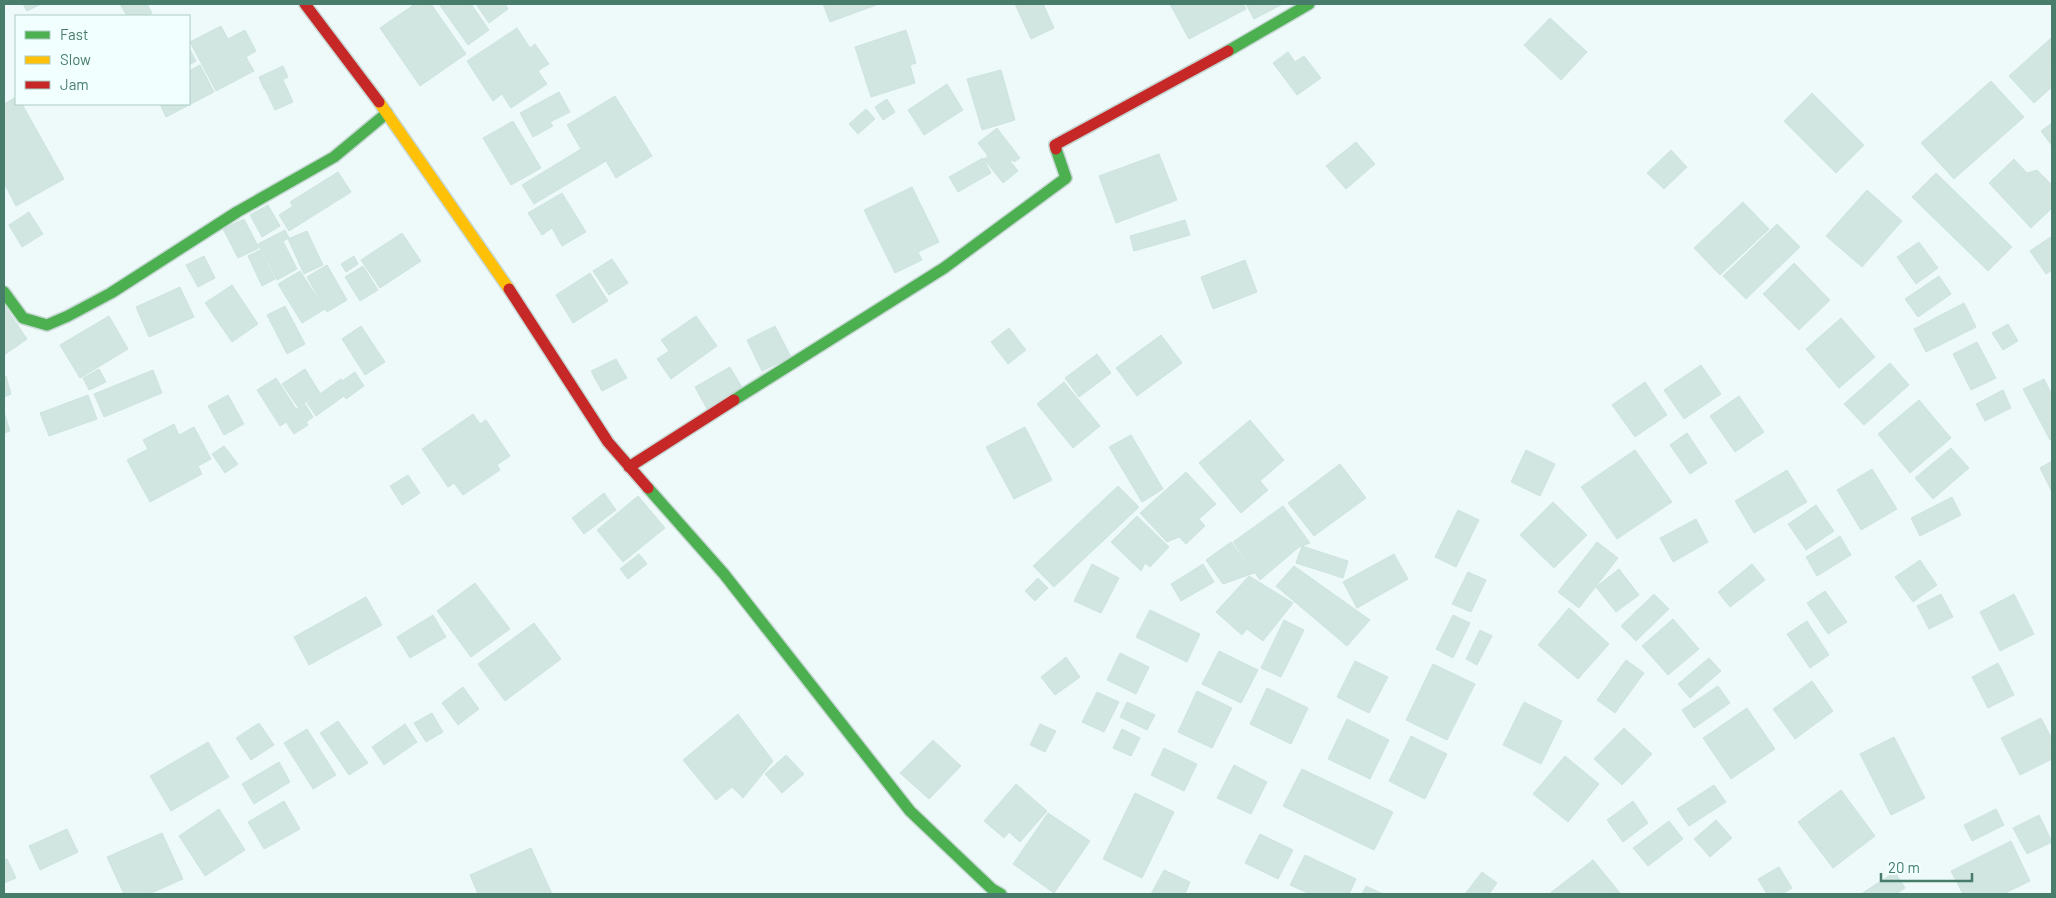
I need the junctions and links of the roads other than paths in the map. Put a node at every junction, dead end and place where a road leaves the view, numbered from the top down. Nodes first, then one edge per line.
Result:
1 (305, 4) edge
2 (1309, 4) edge
3 (387, 114) junction
4 (4, 292) edge
5 (629, 467) junction
6 (1001, 894) edge

1 - 3 street
2 - 5 street
3 - 4 street
3 - 5 street
5 - 6 street

